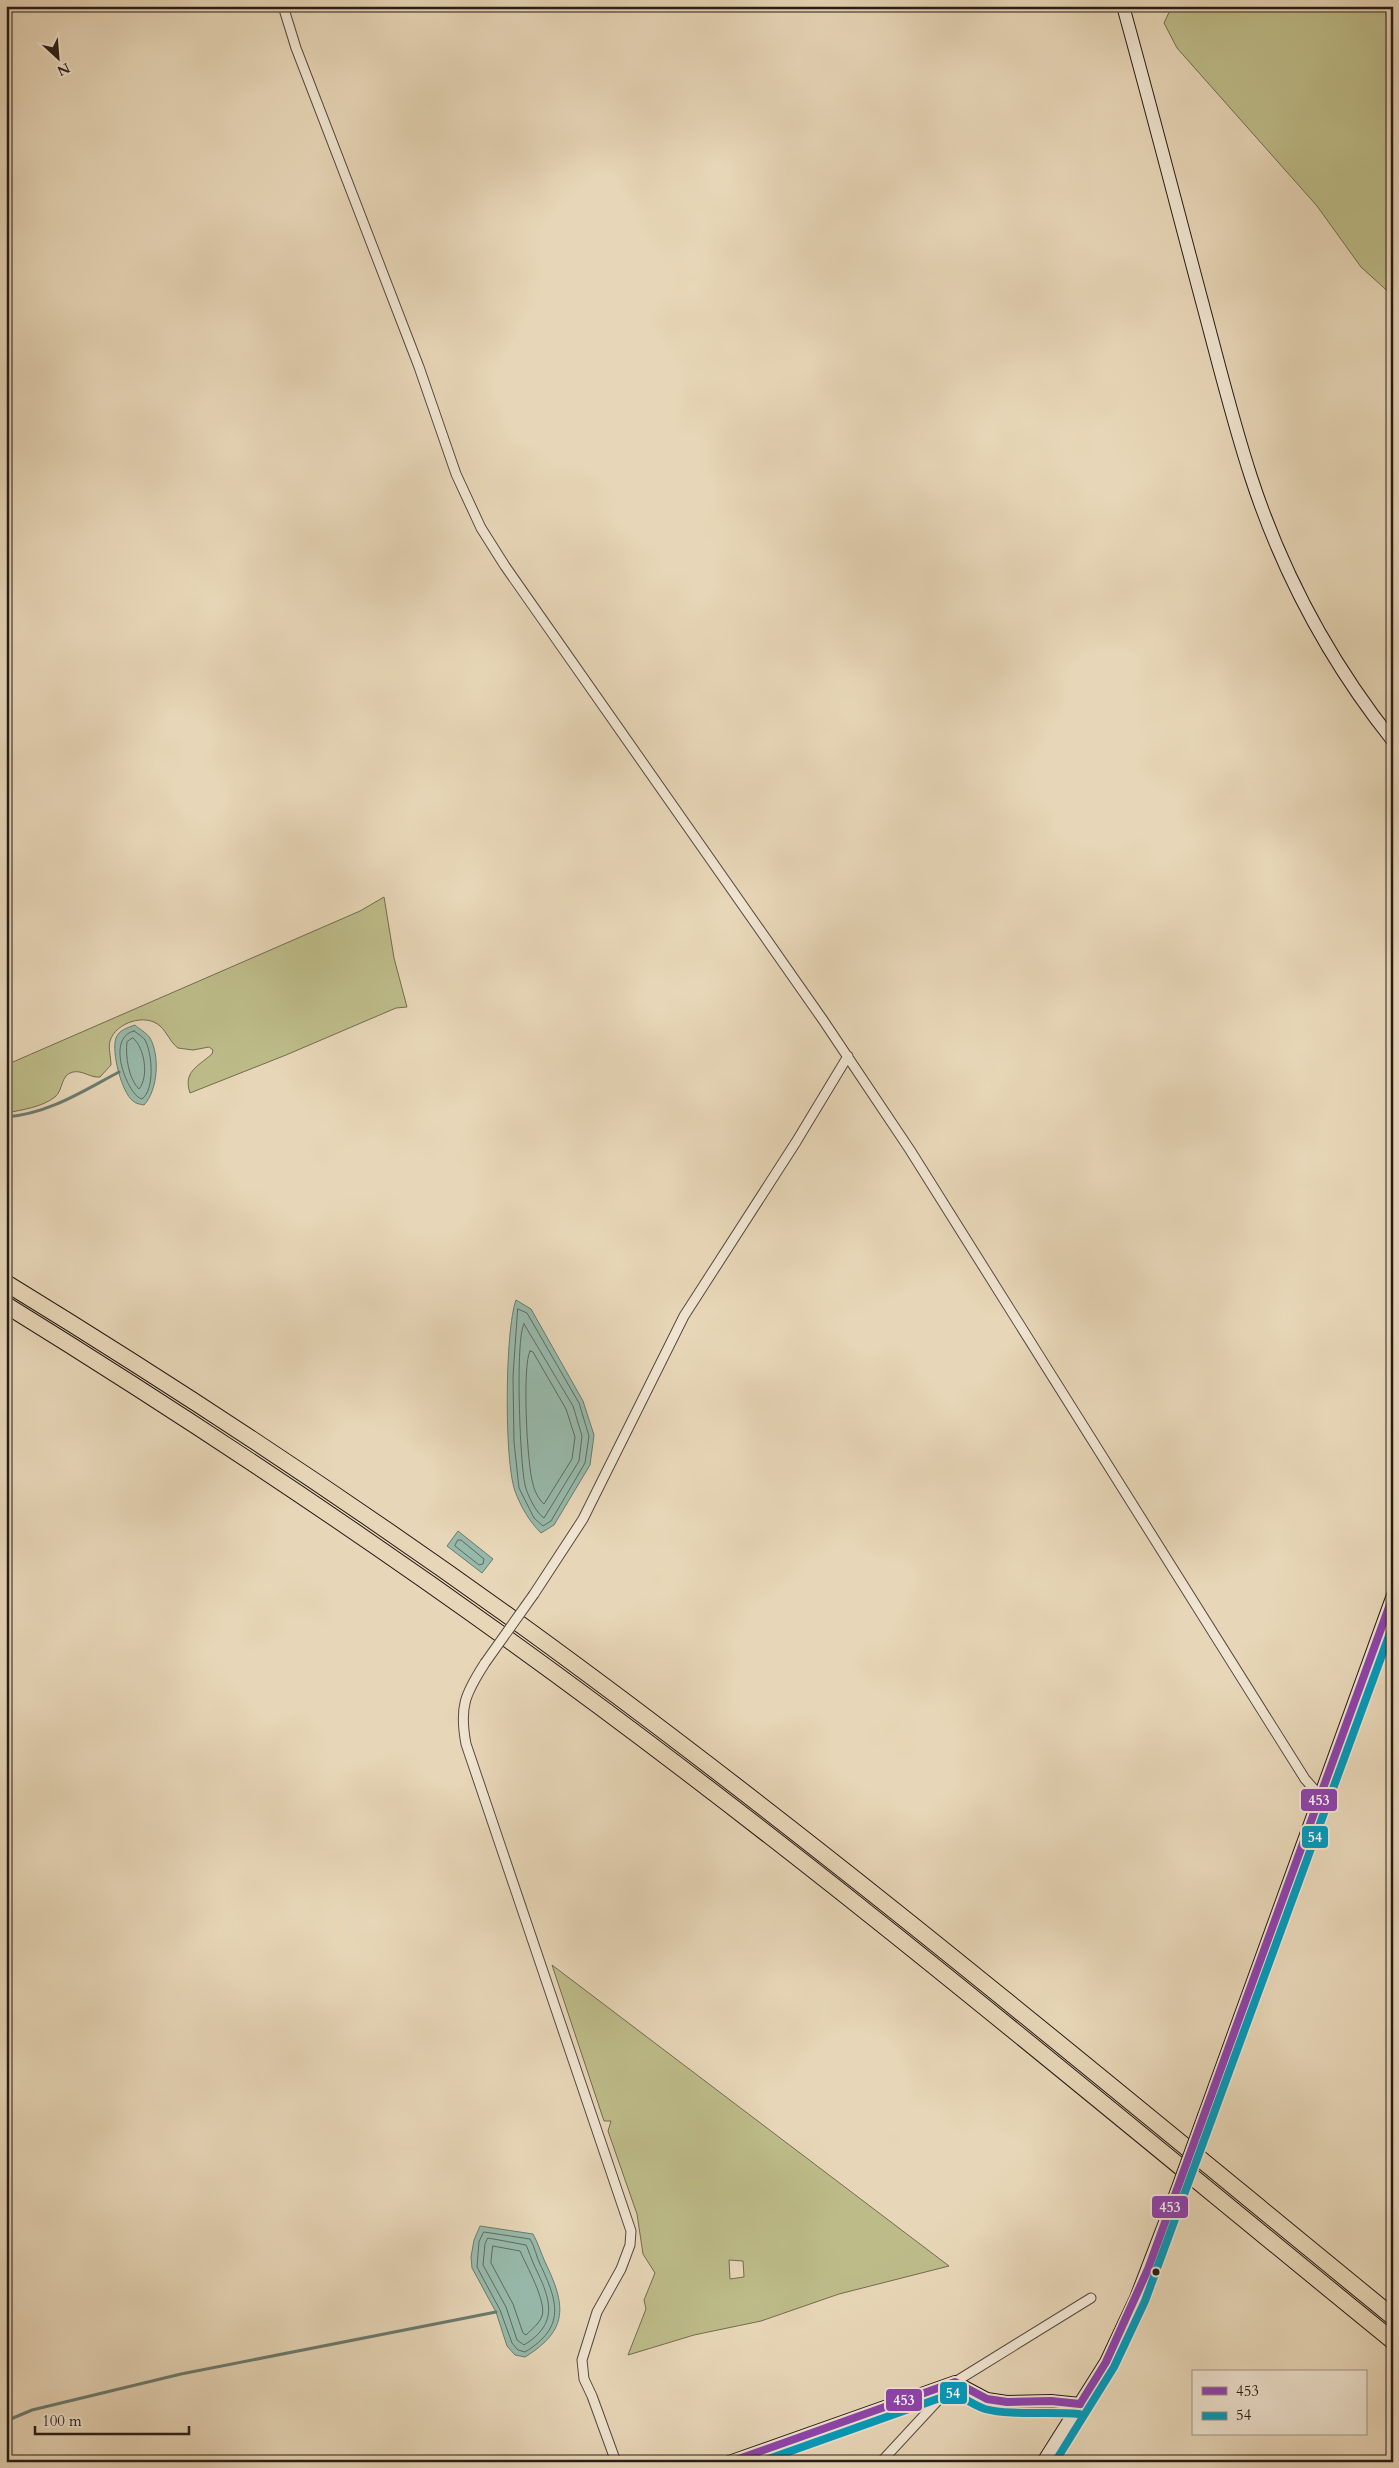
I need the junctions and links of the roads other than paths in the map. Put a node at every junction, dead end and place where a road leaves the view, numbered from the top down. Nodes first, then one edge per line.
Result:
1 (283, 6) edge
2 (1123, 6) edge
3 (1393, 741) edge
4 (848, 1056) junction
5 (6, 1283) edge
6 (6, 1305) edge
7 (1393, 1595) edge
8 (1320, 1796) junction
9 (1091, 2298) dead end
10 (1393, 2317) edge
11 (1393, 2341) edge
12 (955, 2382) junction
13 (1080, 2404) junction
14 (616, 2462) edge
15 (729, 2462) edge
16 (881, 2462) edge
17 (1043, 2462) edge

1 - 4 street
2 - 3 main road
4 - 8 street
4 - 14 street, bridge
5 - 10 highway
6 - 11 highway
7 - 8 main road
8 - 13 main road, bridge
9 - 12 street
12 - 13 main road
12 - 15 main road
12 - 16 street
13 - 17 main road

